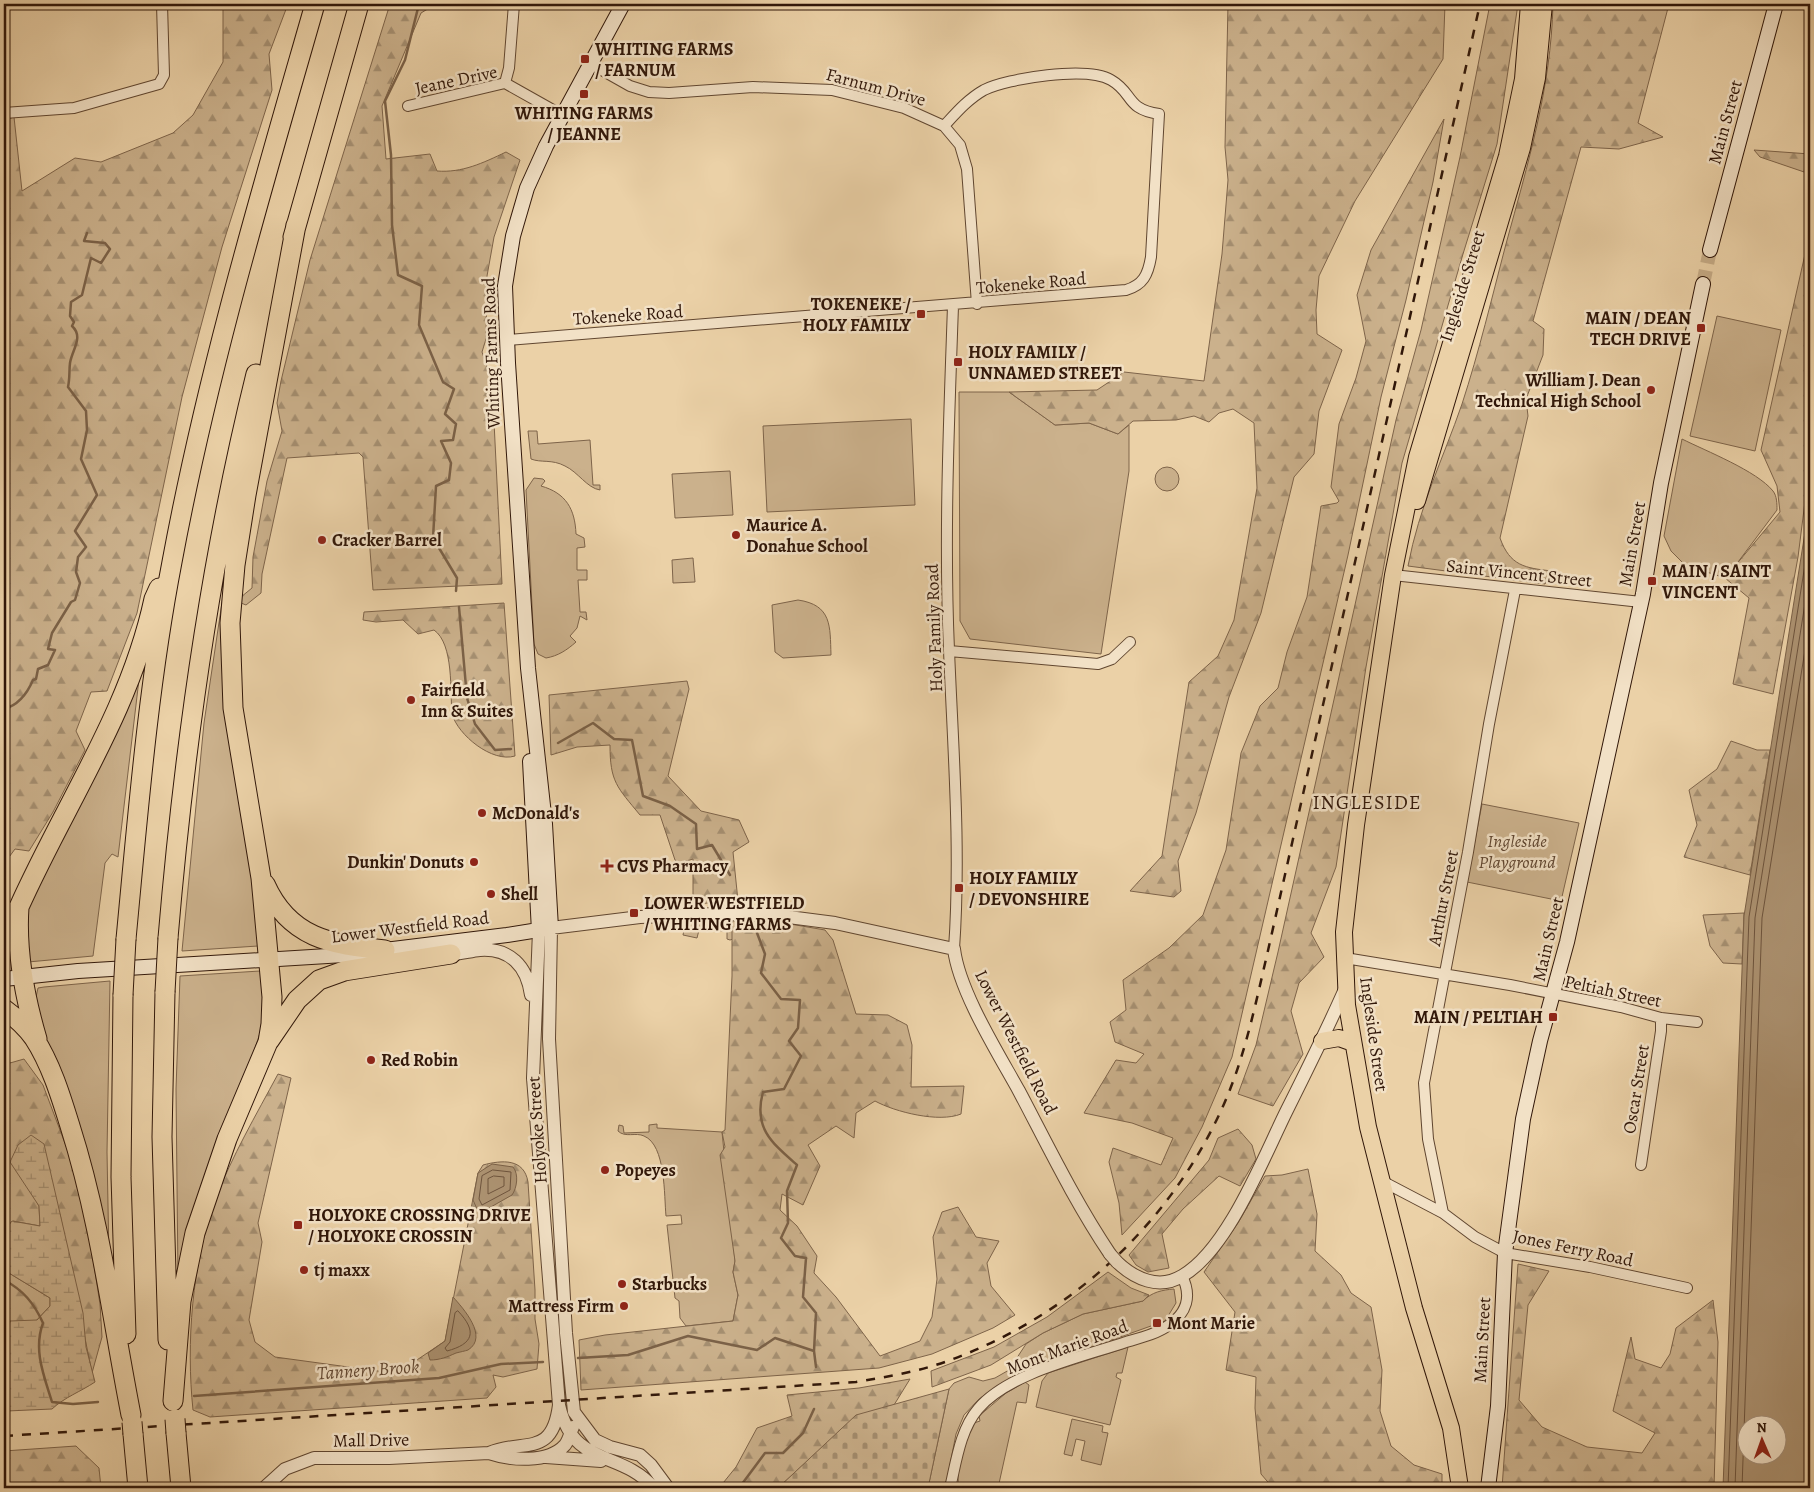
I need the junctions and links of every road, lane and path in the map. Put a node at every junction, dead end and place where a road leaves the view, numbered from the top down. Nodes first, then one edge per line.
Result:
1 (162, 4) edge
2 (315, 4) edge
3 (359, 4) edge
4 (514, 4) edge
5 (623, 4) edge
6 (1529, 4) edge
7 (1544, 4) edge
8 (1776, 4) edge
9 (591, 64) junction
10 (505, 83) junction
11 (408, 106) dead end
12 (4, 114) edge
13 (562, 116) junction
14 (944, 126) junction
15 (296, 224) junction
16 (1710, 250) tunnel mouth
17 (1703, 284) tunnel mouth
18 (977, 304) junction
19 (953, 306) junction
20 (507, 340) junction
21 (172, 563) junction
22 (1394, 575) junction
23 (1514, 590) junction
24 (1641, 602) junction
25 (1130, 642) dead end
26 (949, 651) junction
27 (260, 871) junction
28 (19, 907) junction
29 (4, 928) edge
30 (545, 929) junction
31 (417, 946) junction
32 (954, 949) junction
33 (385, 950) junction
34 (451, 954) junction
35 (1345, 958) junction
36 (268, 960) junction
37 (1445, 974) junction
38 (24, 977) junction
39 (4, 979) edge
40 (1346, 987) junction
41 (1554, 994) junction
42 (4, 1009) edge
43 (1661, 1018) junction
44 (534, 1020) junction
45 (1697, 1022) dead end
46 (1322, 1041) junction
47 (268, 1042) junction
48 (1353, 1044) junction
49 (40, 1050) junction
50 (1641, 1165) dead end
51 (1380, 1180) junction
52 (1443, 1213) junction
53 (1506, 1253) junction
54 (1182, 1276) junction
55 (1687, 1288) dead end
56 (559, 1405) junction
57 (174, 1417) junction
58 (578, 1418) junction
59 (132, 1424) junction
60 (571, 1432) junction
61 (588, 1433) junction
62 (531, 1446) junction
63 (489, 1453) junction
64 (539, 1457) junction
65 (608, 1462) junction
66 (138, 1488) edge
67 (181, 1488) edge
68 (264, 1488) edge
69 (654, 1488) edge
70 (668, 1488) edge
71 (950, 1488) edge
72 (1460, 1488) edge
73 (1488, 1488) edge

1 - 12 street
2 - 21 highway
3 - 15 highway
4 - 10 street
5 - 9 main road, Whiting Farms Road
6 - 22 main road, Ingleside Street
7 - 22 main road, Ingleside Street
8 - 16 main road, Main Street
9 - 13 main road, Whiting Farms Road
9 - 14 street, Farnum Drive
10 - 11 street, Jeane Drive
10 - 13 street, Jeane Drive
13 - 20 main road, Whiting Farms Road
14 - 18 street, Farnum Drive
14 - 18 street, Tokeneke Road
15 - 27 highway
15 - 57 highway, bridge
17 - 24 main road, Main Street
18 - 19 street, Tokeneke Road
19 - 20 street, Tokeneke Road
19 - 26 street, Holy Family Road
20 - 30 main road, Whiting Farms Road
21 - 28 highway
21 - 59 highway, bridge
22 - 23 street, Saint Vincent Street
22 - 35 main road, Ingleside Street
23 - 24 street, Saint Vincent Street
23 - 37 street, Arthur Street
24 - 41 main road, Main Street
25 - 26 street
26 - 32 street, Holy Family Road
27 - 33 highway
27 - 36 highway
28 - 29 highway
28 - 38 highway
30 - 31 main road, Lower Westfield Road
30 - 32 street, Lower Westfield Road
30 - 44 street, Holyoke Street
30 - 58 street, Holyoke Street
31 - 33 main road, Lower Westfield Road
31 - 34 street
32 - 54 street, Lower Westfield Road
33 - 36 main road, Lower Westfield Road
34 - 44 street
34 - 47 highway
35 - 37 street, Peltiah Street
35 - 40 main road, Ingleside Street
36 - 38 main road, Lower Westfield Road
36 - 47 highway
37 - 41 street, Peltiah Street
37 - 52 street, Arthur Street
38 - 39 main road, Lower Westfield Road
38 - 49 highway
40 - 46 street, Lower Westfield Road
40 - 48 main road, Ingleside Street
41 - 43 street, Peltiah Street
41 - 53 main road, Main Street
42 - 49 highway
43 - 45 street, Peltiah Street
43 - 50 street, Oscar Street
44 - 56 street, Holyoke Street
46 - 48 main road
46 - 54 street, Lower Westfield Road
47 - 57 highway
48 - 51 main road, Ingleside Street
49 - 59 highway
51 - 52 street, Jones Ferry Road
51 - 72 main road, Ingleside Street
52 - 53 street, Jones Ferry Road
53 - 55 street, Jones Ferry Road
53 - 73 main road, Main Street
54 - 71 street, Mont Marie Road
56 - 60 street, Holyoke Street
56 - 62 street
57 - 67 highway
58 - 60 street, Mall Drive
58 - 61 street, Holyoke Street
59 - 66 highway
60 - 61 street
60 - 62 street, Mall Drive
60 - 64 street, Mall Drive
60 - 65 street, Holyoke Street
61 - 70 street, Holyoke Street
62 - 63 street, Mall Drive
63 - 64 street, Mall Drive
63 - 68 street, Mall Drive
64 - 65 street
65 - 69 street, Holyoke Street

